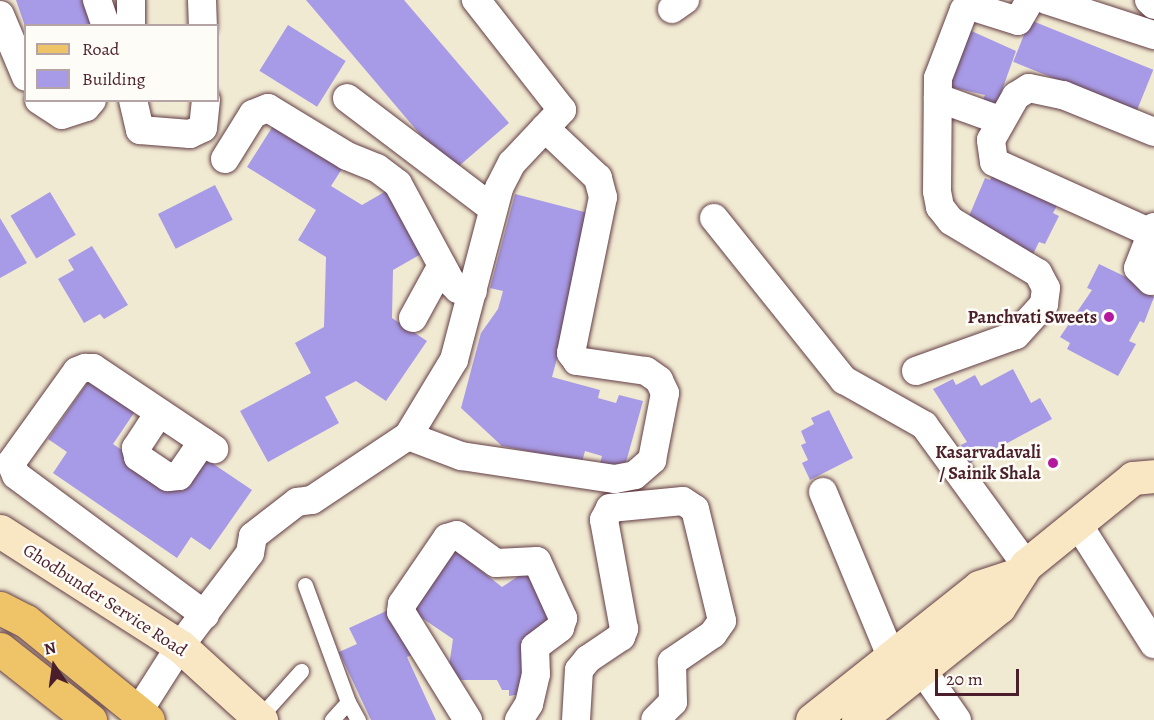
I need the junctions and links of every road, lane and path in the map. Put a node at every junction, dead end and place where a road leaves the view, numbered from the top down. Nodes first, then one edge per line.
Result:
1 (97, 0) edge
2 (131, 0) edge
3 (201, 0) edge
4 (476, 0) edge
5 (1030, 0) edge
6 (1046, 0) edge
7 (1149, 0) edge
8 (1154, 5) edge
9 (0, 15) edge
10 (105, 24) edge
11 (131, 24) edge
12 (203, 24) edge
13 (1154, 35) edge
14 (24, 72) edge
15 (347, 98) dead end
16 (938, 98) junction
17 (42, 102) edge
18 (90, 102) edge
19 (133, 102) edge
20 (206, 102) edge
21 (999, 120) junction
22 (545, 128) junction
23 (1154, 132) edge
24 (225, 159) dead end
25 (493, 209) junction
26 (714, 218) dead end
27 (1153, 230) edge
28 (442, 265) junction
29 (1151, 281) dead end
30 (472, 291) junction
31 (413, 318) dead end
32 (916, 371) dead end
33 (159, 413) junction
34 (408, 436) junction
35 (1147, 473) edge
36 (824, 492) dead end
37 (1078, 524) junction
38 (0, 531) edge
39 (1022, 569) junction
40 (304, 585) dead end
41 (0, 608) edge
42 (205, 615) junction
43 (1154, 644) edge
44 (180, 646) junction
45 (0, 649) edge
46 (906, 656) junction
47 (301, 671) dead end
48 (0, 672) edge
49 (348, 702) junction
50 (143, 716) edge
51 (259, 719) edge
52 (59, 720) edge
53 (90, 720) edge
54 (332, 720) edge
55 (358, 720) edge
56 (468, 720) edge
57 (519, 720) edge
58 (576, 720) edge
59 (655, 720) edge
60 (812, 720) edge
61 (858, 720) edge
62 (957, 720) edge

1 - 10 street
2 - 11 street
3 - 12 street
4 - 22 street
5 - 16 street
6 - 13 street
7 - 8 street
9 - 14 street
15 - 25 street
16 - 21 street
16 - 32 street
17 - 18 street
19 - 20 street
21 - 23 street
21 - 27 street
22 - 25 street
22 - 34 street
24 - 28 street
25 - 30 street
26 - 39 street
27 - 29 street
28 - 30 street
28 - 31 street
30 - 34 street
33 - 33 street
33 - 42 street
34 - 42 street
35 - 37 street
36 - 46 street
37 - 39 street
37 - 43 street
38 - 44 street, Ghodbunder Service Road
39 - 46 street
40 - 49 lane
41 - 50 main road
42 - 44 street
44 - 50 street
44 - 51 street, Ghodbunder Service Road
45 - 53 main road
46 - 60 street
46 - 61 street
46 - 62 street
47 - 51 lane
48 - 52 main road
49 - 54 lane
49 - 55 lane
56 - 57 street
58 - 59 street

